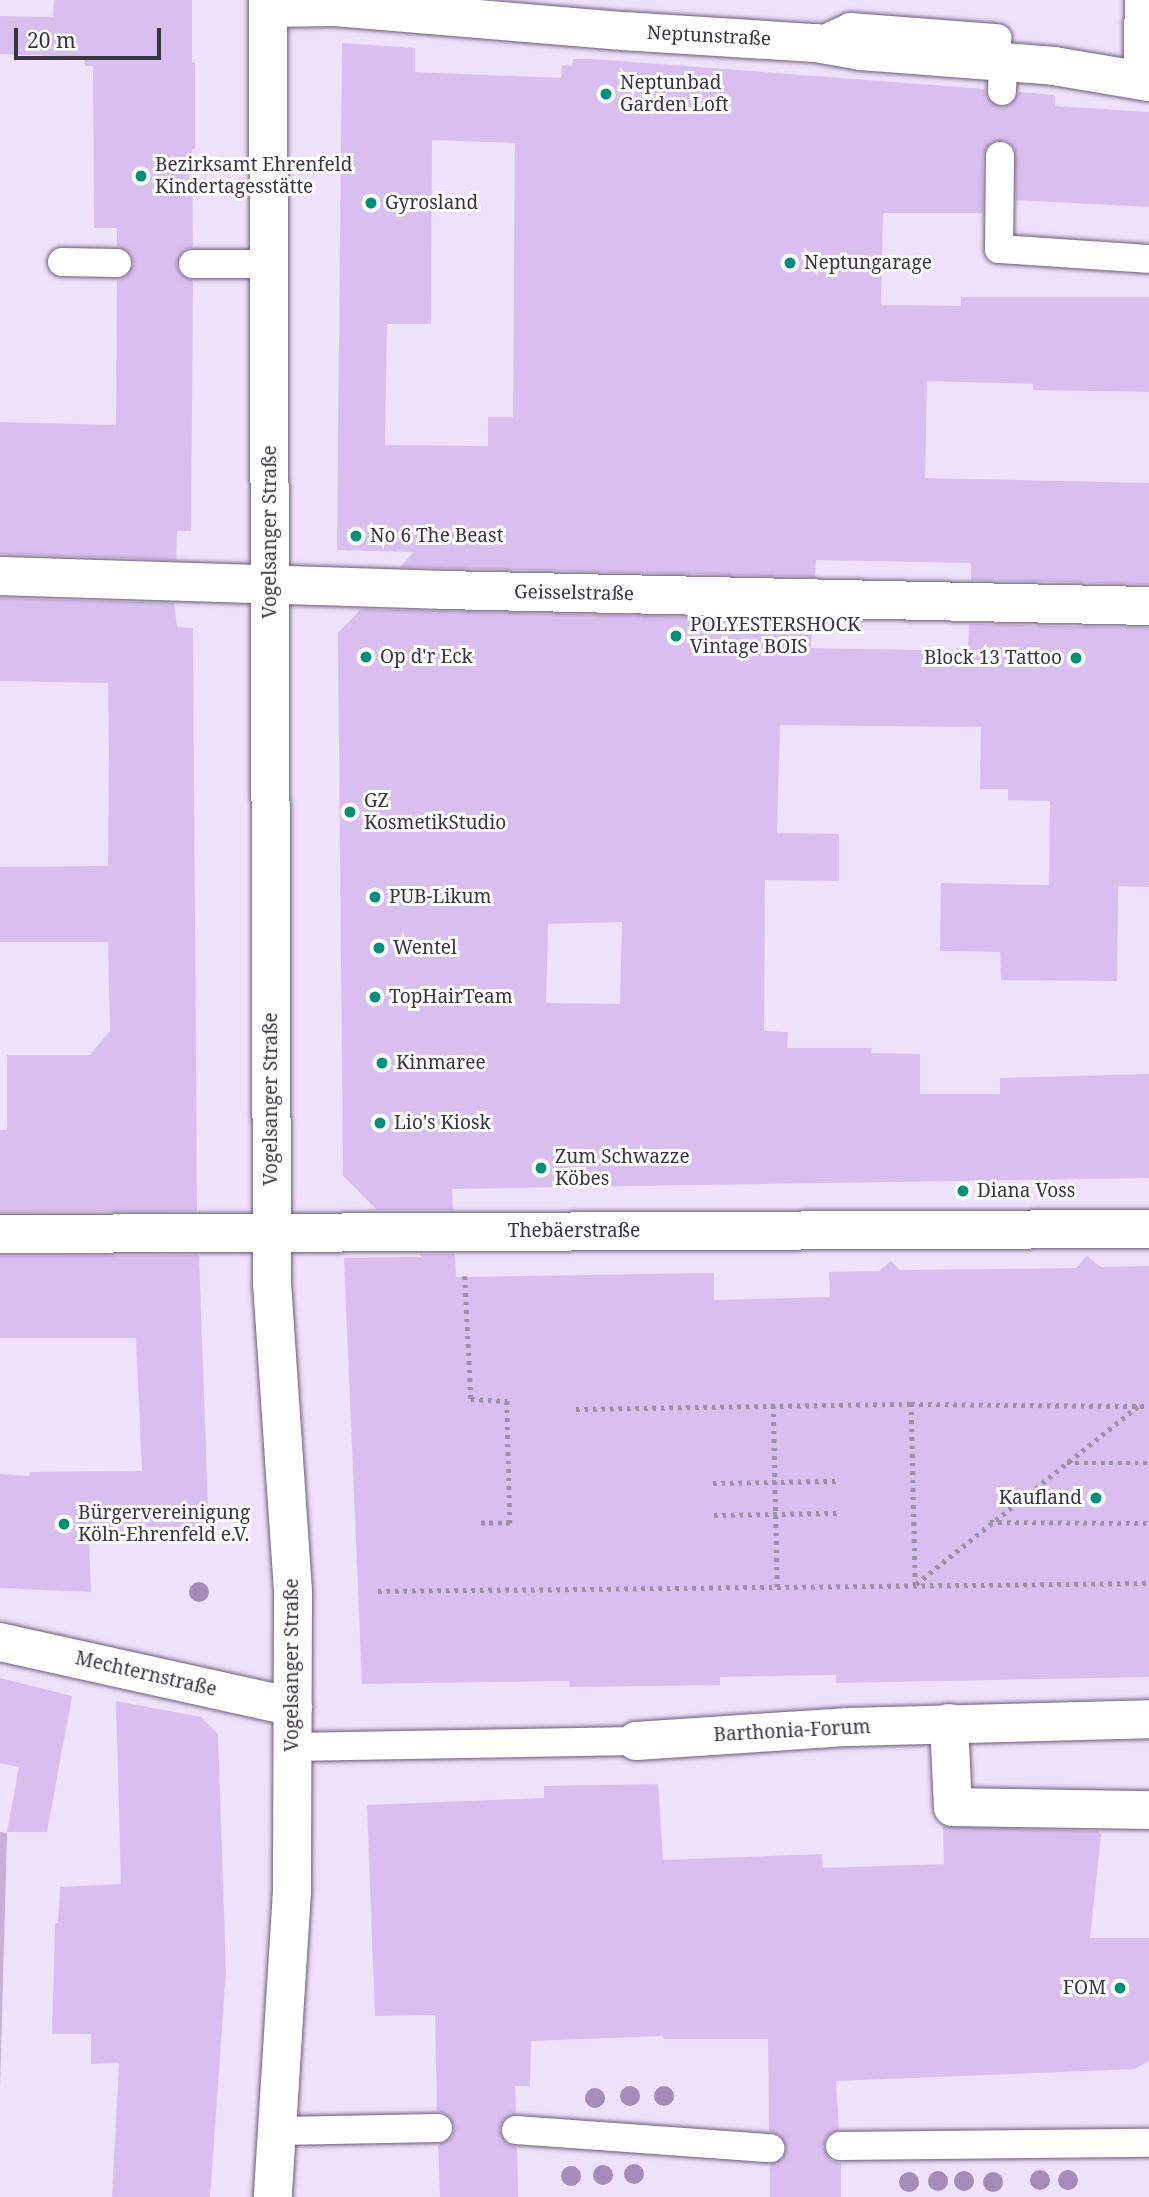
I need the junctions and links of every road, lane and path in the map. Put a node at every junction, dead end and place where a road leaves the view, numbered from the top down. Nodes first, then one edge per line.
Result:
1 (1139, 0) edge
2 (268, 4) edge
3 (496, 10) edge
4 (1143, 81) edge
5 (1000, 156) dead end
6 (1149, 258) edge
7 (62, 262) dead end
8 (117, 263) dead end
9 (193, 264) dead end
10 (268, 264) junction
11 (0, 576) edge
12 (272, 584) junction
13 (1149, 606) edge
14 (1149, 1229) edge
15 (272, 1231) junction
16 (0, 1234) edge
17 (466, 1286) dead end
18 (911, 1404) junction
19 (774, 1406) junction
20 (1139, 1406) junction
21 (1149, 1406) edge
22 (576, 1409) dead end
23 (1066, 1462) junction
24 (1149, 1463) edge
25 (836, 1481) dead end
26 (775, 1482) junction
27 (713, 1483) dead end
28 (837, 1513) dead end
29 (775, 1514) junction
30 (714, 1515) dead end
31 (477, 1522) dead end
32 (990, 1522) junction
33 (1149, 1523) edge
34 (1149, 1583) edge
35 (915, 1585) junction
36 (777, 1587) junction
37 (378, 1591) dead end
38 (0, 1642) edge
39 (293, 1707) junction
40 (1149, 1719) edge
41 (949, 1723) junction
42 (636, 1741) joint
43 (292, 1747) junction
44 (1149, 1810) edge
45 (438, 2128) dead end
46 (516, 2130) dead end
47 (278, 2132) junction
48 (1149, 2143) edge
49 (840, 2146) dead end
50 (769, 2148) dead end
51 (273, 2197) edge

1 - 4 lane
2 - 3 street, Neptunstraße
2 - 10 street, Vogelsanger Straße
3 - 4 street, Neptunstraße
5 - 6 lane
7 - 8 lane
9 - 10 lane
10 - 12 street, Vogelsanger Straße
11 - 12 street, Geisselstraße
12 - 13 street, Geisselstraße
12 - 15 street, Vogelsanger Straße
14 - 15 street, Thebäerstraße
15 - 16 street, Thebäerstraße
15 - 39 street, Vogelsanger Straße
17 - 31 path
18 - 19 path
18 - 20 path
18 - 35 path
19 - 22 path
19 - 26 path
20 - 21 path
20 - 23 path
23 - 24 path
23 - 32 path
25 - 26 path
26 - 27 path
26 - 29 path
28 - 29 path
29 - 30 path
29 - 36 path
32 - 33 path
32 - 35 path
34 - 35 path
35 - 36 path
36 - 37 path
38 - 39 street, Mechternstraße
39 - 43 street, Vogelsanger Straße
40 - 41 street, Barthonia-Forum
41 - 42 street, Barthonia-Forum
41 - 44 street
42 - 43 lane
43 - 47 street, Vogelsanger Straße
45 - 47 lane
46 - 50 lane
47 - 51 street, Vogelsanger Straße
48 - 49 lane

